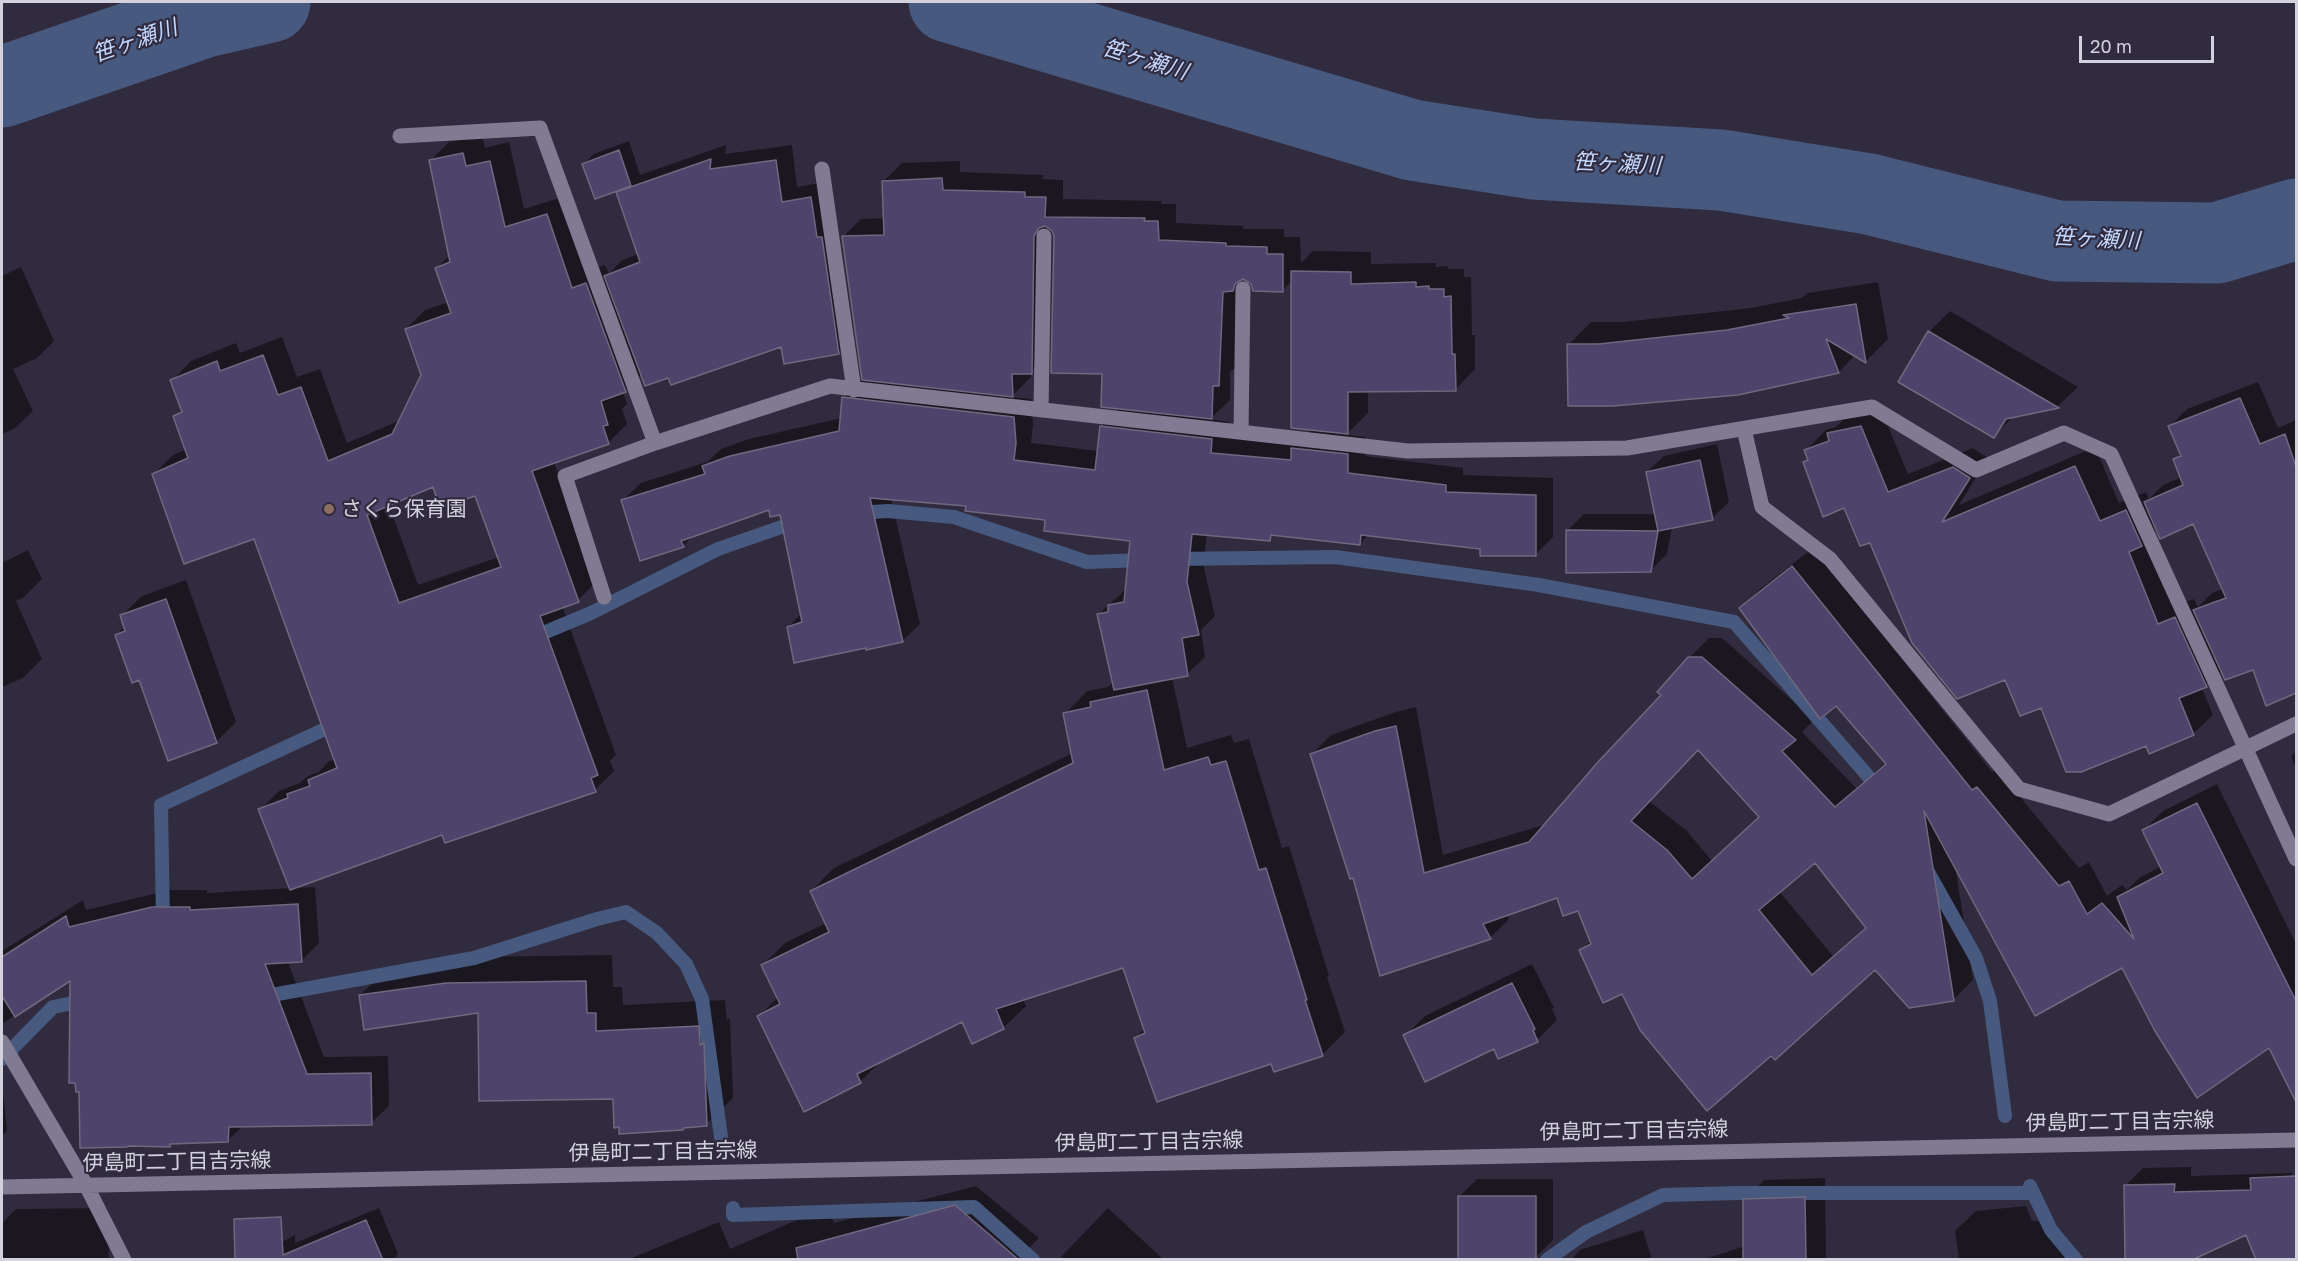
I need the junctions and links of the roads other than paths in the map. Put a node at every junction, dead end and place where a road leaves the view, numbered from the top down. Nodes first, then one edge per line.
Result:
1 (400, 136) dead end
2 (822, 169) dead end
3 (1044, 236) dead end
4 (1243, 289) dead end
5 (855, 390) junction
6 (1041, 410) junction
7 (1744, 429) junction
8 (1241, 432) junction
9 (655, 443) junction
10 (604, 597) dead end
11 (2296, 724) edge
12 (2246, 750) junction
13 (2296, 859) edge
14 (3, 1045) edge
15 (2296, 1140) edge
16 (86, 1185) junction
17 (2, 1186) edge
18 (124, 1260) edge

1 - 9 street
2 - 5 street
3 - 6 street
4 - 8 street
5 - 6 street
5 - 9 street
6 - 8 street
7 - 8 street
7 - 12 street
7 - 12 street
9 - 10 street
11 - 12 street
12 - 13 street
14 - 16 street
15 - 16 street, 伊島町二丁目吉宗線
16 - 17 street, 伊島町二丁目吉宗線
16 - 18 street

